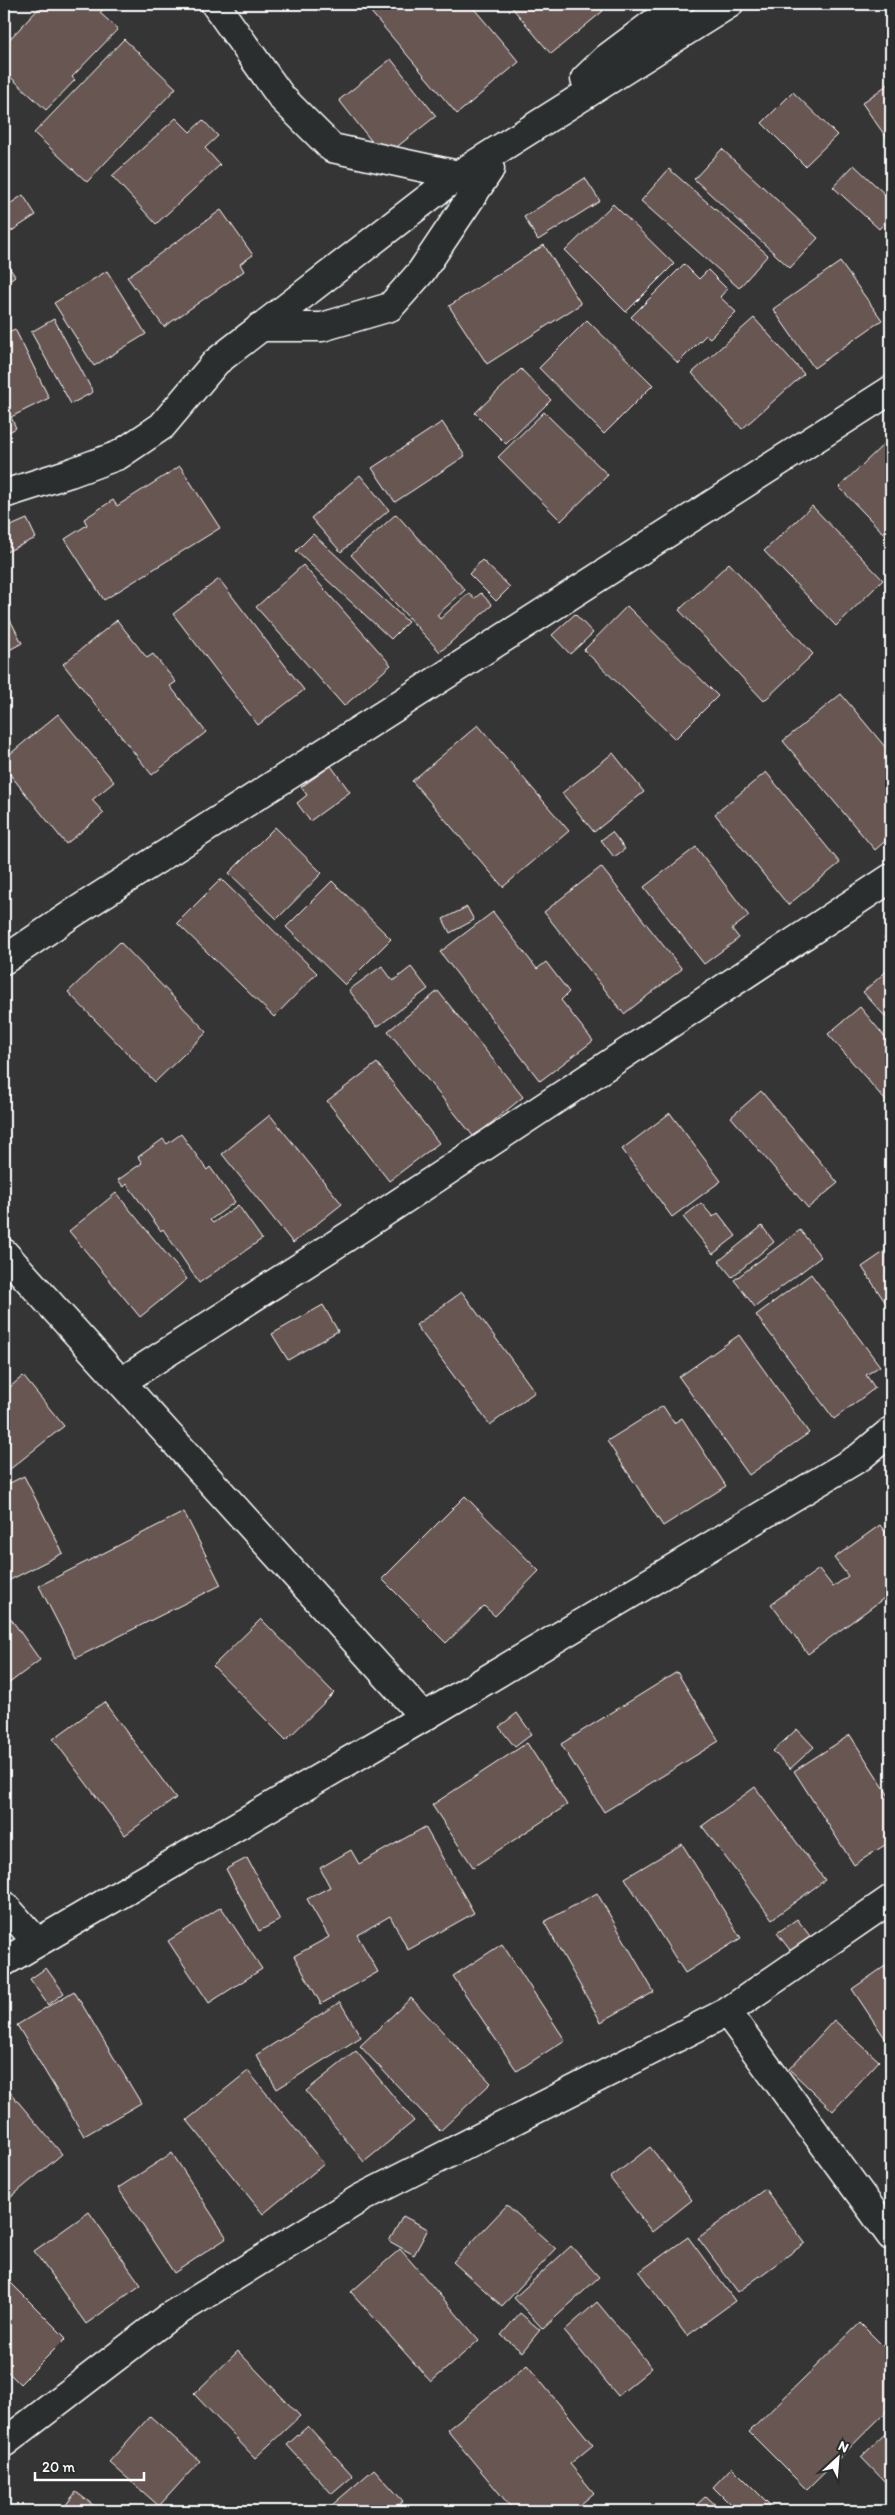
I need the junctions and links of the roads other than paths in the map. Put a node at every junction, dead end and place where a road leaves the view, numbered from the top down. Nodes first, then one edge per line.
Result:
1 (215, 4) edge
2 (679, 4) edge
3 (729, 4) edge
4 (506, 144) junction
5 (458, 174) junction
6 (260, 327) junction
7 (891, 390) edge
8 (4, 494) edge
9 (891, 878) edge
10 (4, 960) edge
11 (4, 1253) edge
12 (121, 1382) junction
13 (891, 1431) edge
14 (424, 1717) junction
15 (891, 1899) edge
16 (4, 1905) edge
17 (37, 1942) junction
18 (4, 1962) edge
19 (727, 2012) junction
20 (891, 2236) edge
21 (4, 2443) edge

1 - 5 street
2 - 5 street
3 - 4 street
4 - 5 street
4 - 6 street
5 - 6 street
6 - 8 street
7 - 10 street
9 - 12 street
11 - 12 street
12 - 14 street
13 - 14 street
14 - 17 street
15 - 19 street
16 - 17 street
17 - 18 street
19 - 20 street
19 - 21 street

